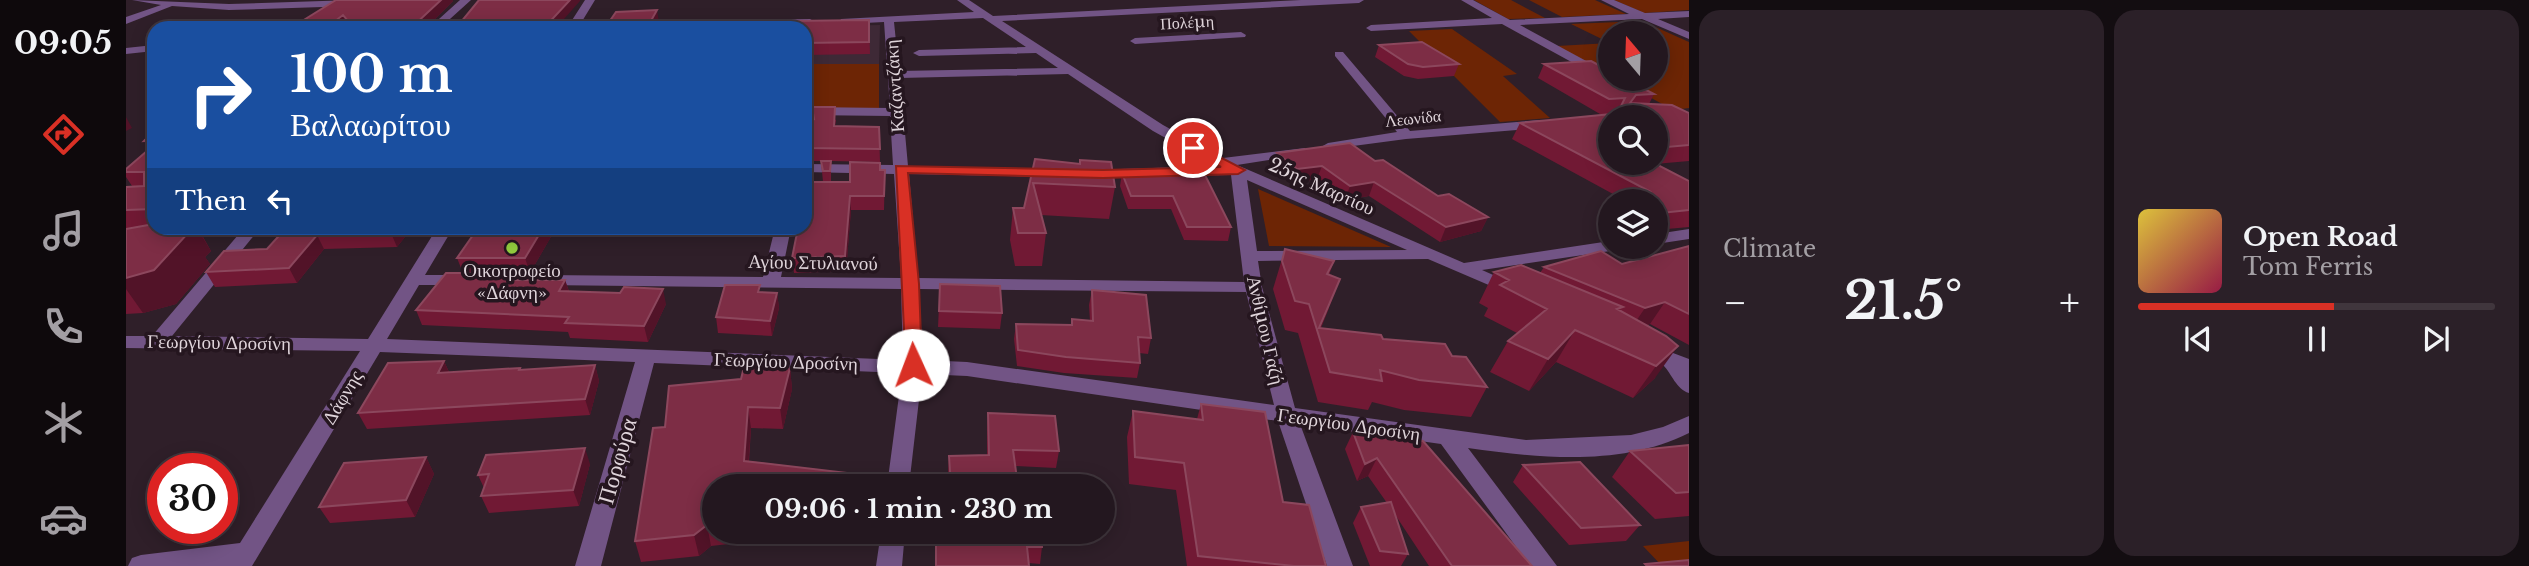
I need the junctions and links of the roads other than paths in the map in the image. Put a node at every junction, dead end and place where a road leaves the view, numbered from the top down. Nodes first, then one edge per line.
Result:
1 (137, 0) edge
2 (223, 0) edge
3 (466, 0) edge
4 (590, 0) edge
5 (962, 0) edge
6 (1359, 0) edge
7 (1465, 0) edge
8 (1606, 0) edge
9 (1318, 1) edge
10 (361, 3) edge
11 (174, 4) junction
12 (336, 4) junction
13 (210, 6) junction
14 (1169, 9) junction
15 (1689, 14) edge
16 (317, 15) edge
17 (1643, 16) junction
18 (987, 17) junction
19 (126, 21) edge
20 (442, 21) edge
21 (577, 21) edge
22 (836, 21) edge
23 (889, 21) junction
24 (812, 22) edge
25 (823, 22) edge
26 (1505, 22) junction
27 (1371, 28) dead end
28 (1241, 35) dead end
29 (1689, 36) edge
30 (1203, 37) junction
31 (1135, 41) dead end
32 (147, 49) edge
33 (1036, 50) junction
34 (126, 51) edge
35 (919, 53) dead end
36 (1339, 54) dead end
37 (1068, 71) junction
38 (1598, 72) edge
39 (892, 75) junction
40 (812, 111) edge
41 (895, 112) junction
42 (1556, 123) edge
43 (1406, 135) junction
44 (1230, 166) junction
45 (812, 168) edge
46 (901, 169) junction
47 (1689, 234) edge
48 (246, 235) edge
49 (441, 235) edge
50 (781, 235) edge
51 (1668, 237) edge
52 (1598, 248) edge
53 (1433, 255) junction
54 (1250, 256) junction
55 (1463, 268) junction
56 (415, 280) junction
57 (483, 280) edge
58 (524, 280) edge
59 (771, 282) junction
60 (911, 284) junction
61 (1253, 287) junction
62 (1524, 295) edge
63 (159, 340) junction
64 (126, 342) edge
65 (1633, 343) edge
66 (374, 345) junction
67 (646, 356) junction
68 (1669, 359) junction
69 (913, 365) junction
70 (1689, 366) edge
71 (1689, 386) edge
72 (1287, 416) junction
73 (1689, 424) edge
74 (1448, 438) junction
75 (899, 474) edge
76 (892, 544) edge
77 (243, 559) edge
78 (141, 566) edge
79 (588, 566) edge
80 (889, 566) edge
81 (1339, 566) edge
82 (1544, 566) edge

1 - 11 street
2 - 13 street
3 - 20 street
4 - 21 street
5 - 18 street, 25ης Μαρτίου
6 - 9 street
7 - 26 street
8 - 17 street
9 - 14 street
10 - 12 street
11 - 13 street
11 - 19 street
12 - 13 street
12 - 16 street
14 - 18 street
14 - 30 street
15 - 17 street
17 - 26 street
17 - 29 street
18 - 23 street
18 - 33 street, 25ης Μαρτίου
22 - 23 street
23 - 39 street, Καζαντζάκη
24 - 25 street
26 - 27 street
26 - 38 street
28 - 30 street, Πολέμη
30 - 31 street, Πολέμη
32 - 34 street
33 - 35 street
33 - 37 street, 25ης Μαρτίου
36 - 43 street
37 - 39 street
37 - 44 street, 25ης Μαρτίου
39 - 41 street, Καζαντζάκη
40 - 41 street
41 - 46 street, Καζαντζάκη
42 - 43 street, Λεωνίδα
43 - 44 street, Λεωνίδα
44 - 46 street, Λεωνίδα
44 - 53 street, 25ης Μαρτίου
44 - 54 street, Ανθίμου Γαζή
45 - 46 street, Λεωνίδα
46 - 60 street, Καζαντζάκη
47 - 51 street
48 - 63 street
49 - 56 street, Δάφνης
50 - 59 street
52 - 55 street
53 - 54 street
53 - 55 street, 25ης Μαρτίου
54 - 61 street, Ανθίμου Γαζή
55 - 62 street, 25ης Μαρτίου
56 - 57 street
56 - 66 street, Δάφνης
58 - 59 street, Αγίου Στυλιανού
59 - 60 street, Αγίου Στυλιανού
60 - 61 street, Αγίου Στυλιανού
60 - 69 street, Καζαντζάκη
61 - 72 street, Ανθίμου Γαζή
63 - 64 street, Γεωργίου Δροσίνη
63 - 66 street, Γεωργίου Δροσίνη
65 - 68 street
66 - 67 street, Γεωργίου Δροσίνη
66 - 77 street, Δάφνης
67 - 69 street, Γεωργίου Δροσίνη
67 - 79 street, Πορφύρα
68 - 70 street
68 - 71 street
69 - 72 street, Γεωργίου Δροσίνη
69 - 75 street, Καζαντζάκη
72 - 74 street, Γεωργίου Δροσίνη
72 - 81 street, Ανθίμου Γαζή
73 - 74 street, Γεωργίου Δροσίνη
74 - 82 street
76 - 80 street
77 - 78 street

